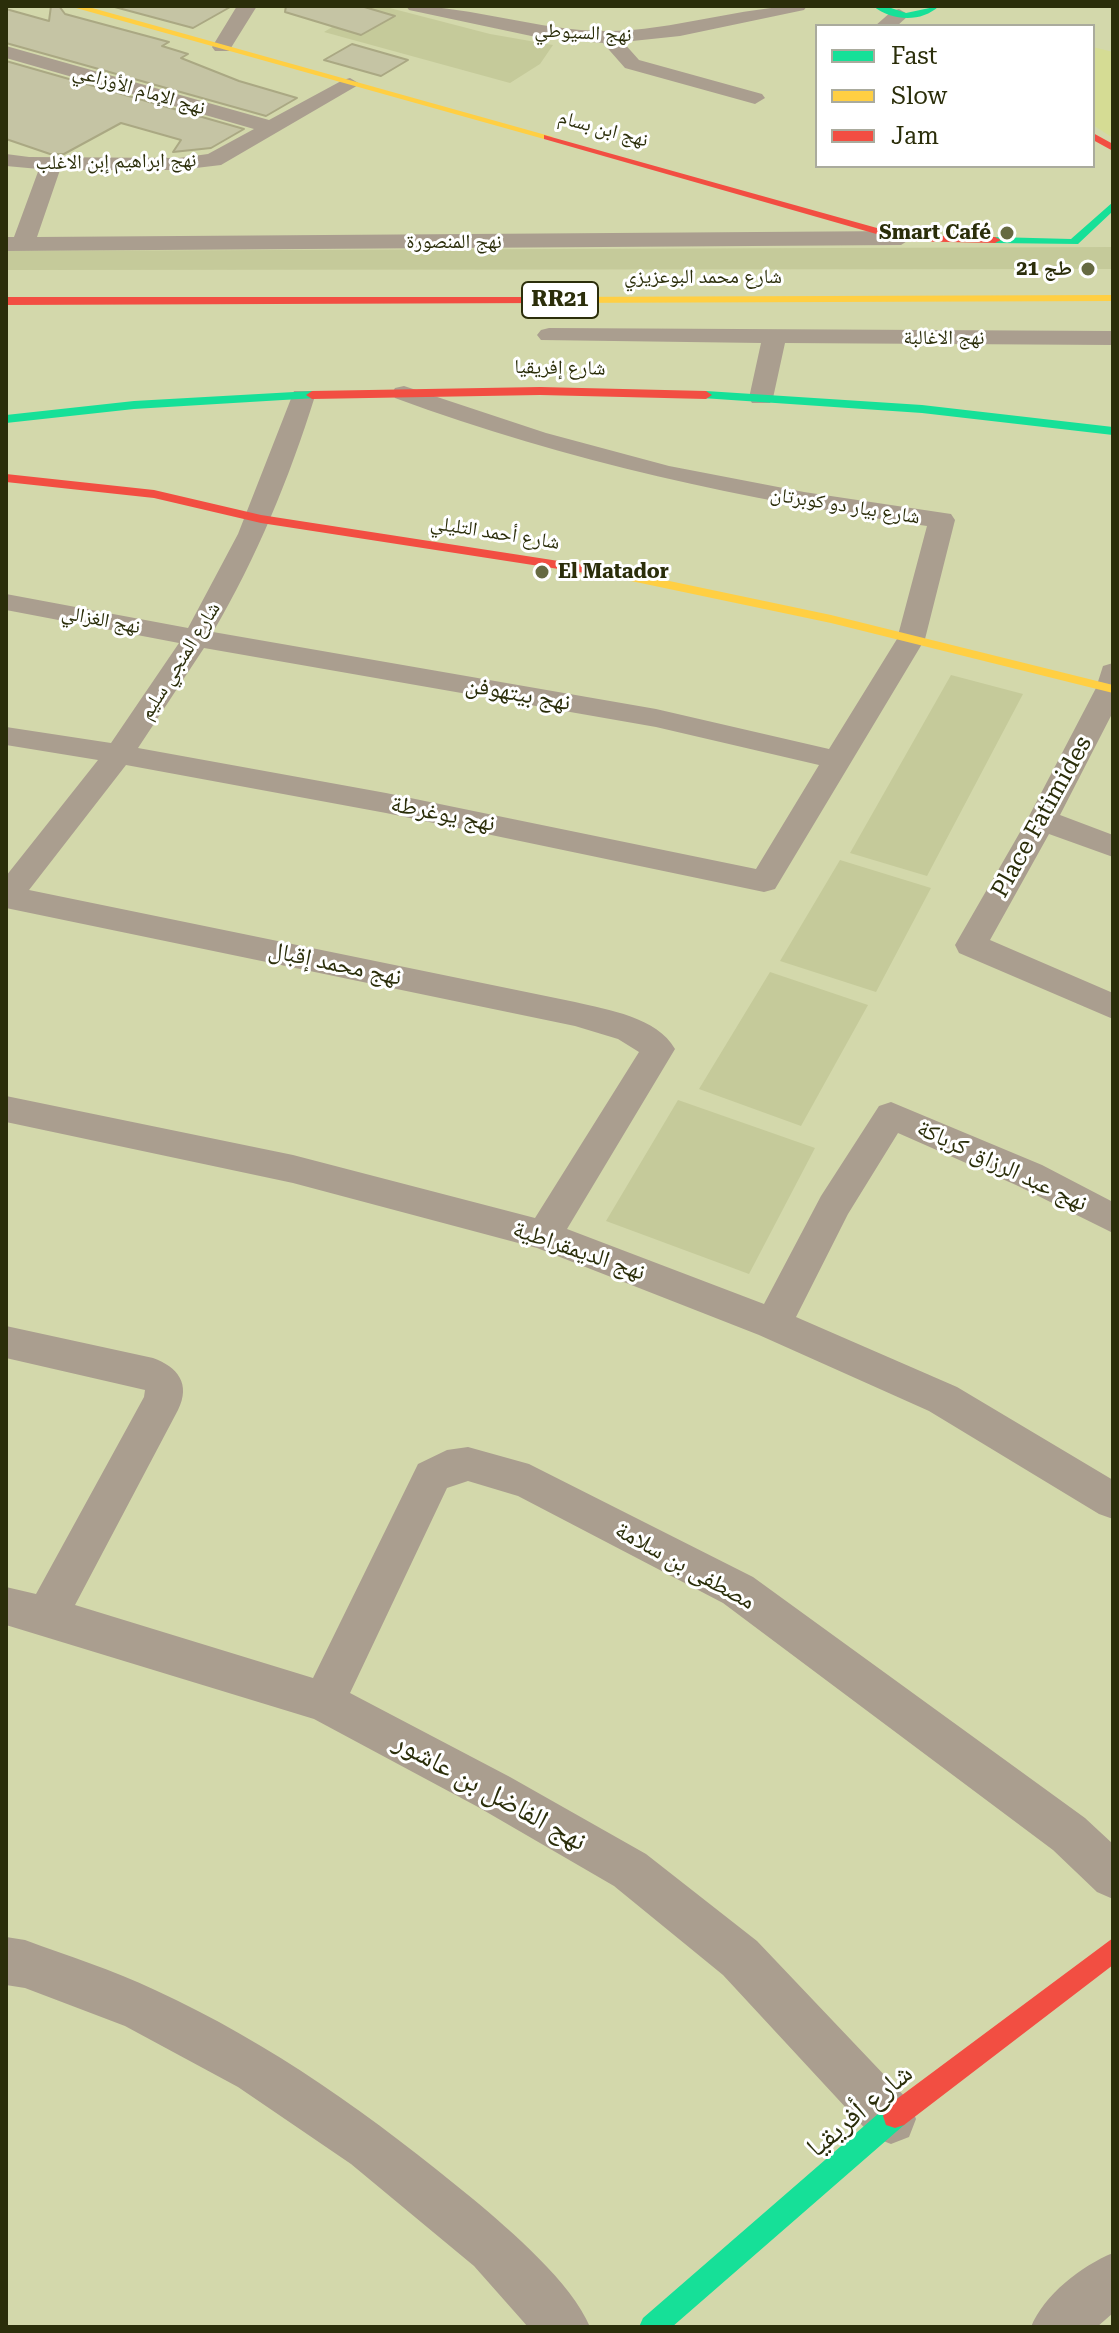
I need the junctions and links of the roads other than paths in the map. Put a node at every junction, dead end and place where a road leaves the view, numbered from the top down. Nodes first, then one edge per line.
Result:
1 (74, 6) edge
2 (247, 6) edge
3 (416, 6) edge
4 (797, 6) edge
5 (878, 6) edge
6 (934, 6) edge
7 (905, 21) edge
8 (608, 37) junction
9 (222, 47) junction
10 (6, 52) edge
11 (350, 84) junction
12 (755, 98) dead end
13 (273, 128) junction
14 (1095, 137) edge
15 (1113, 148) edge
16 (6, 162) edge
17 (62, 163) junction
18 (1113, 205) edge
19 (901, 238) junction
20 (14, 244) edge
21 (50, 244) junction
22 (1113, 280) edge
23 (722, 281) dead end
24 (6, 282) edge
25 (198, 282) dead end
26 (229, 282) dead end
27 (261, 282) dead end
28 (1113, 298) edge
29 (6, 301) edge
30 (549, 335) dead end
31 (774, 337) junction
32 (1113, 338) edge
33 (404, 393) junction
34 (303, 396) junction
35 (761, 398) junction
36 (6, 419) edge
37 (1113, 431) edge
38 (6, 478) edge
39 (261, 519) junction
40 (6, 602) edge
41 (197, 638) junction
42 (911, 639) junction
43 (1112, 683) edge
44 (6, 736) edge
45 (121, 754) junction
46 (837, 760) junction
47 (1042, 820) junction
48 (1113, 847) edge
49 (764, 881) joint
50 (6, 896) edge
51 (1113, 1007) edge
52 (6, 1109) edge
53 (1113, 1219) edge
54 (544, 1235) junction
55 (773, 1324) junction
56 (6, 1342) edge
57 (1113, 1501) edge
58 (26, 1611) edge
59 (324, 1702) junction
60 (1113, 1876) edge
61 (1113, 1950) edge
62 (6, 1961) edge
63 (891, 2119) junction
64 (1113, 2279) edge
65 (564, 2327) edge
66 (652, 2327) edge
67 (1057, 2327) edge

1 - 9 main road, نهج ابن بسام
2 - 9 street
3 - 8 street, نهج السيوطي
4 - 8 street, نهج السيوطي
5 - 7 main road
6 - 7 main road
8 - 12 street
9 - 11 main road, نهج ابن بسام
10 - 13 street, نهج الإمام الأوزاعي
11 - 13 street, نهج ابراهيم إبن الاغلب
11 - 19 main road, نهج ابن بسام
13 - 17 street, نهج ابراهيم إبن الاغلب
14 - 15 main road
16 - 17 street, نهج ابراهيم إبن الاغلب
17 - 20 street
17 - 21 street
18 - 19 main road, نهج ابن بسام
19 - 21 street, نهج المنصورة
20 - 21 street, نهج المنصورة
22 - 23 main road, شارع محمد البوعزيزي
24 - 25 main road
26 - 27 main road
28 - 29 main road, شارع محمد البوعزيزي / RR21
30 - 31 street, نهج الاغالبة
31 - 32 street, نهج الاغالبة
31 - 35 street
33 - 34 main road, شارع إفريقيا
33 - 35 main road, شارع إفريقيا
33 - 42 street, شارع بيار دو كوبرتان
34 - 36 main road, شارع إفريقيا
34 - 39 street, شارع المنجي سليم
35 - 37 main road, شارع إفريقيا
38 - 39 main road, شارع أحمد التليلي
39 - 41 street, شارع المنجي سليم
39 - 42 main road, شارع أحمد التليلي
40 - 41 street, نهج الغزالي
41 - 45 street, شارع المنجي سليم
41 - 46 street, نهج بيتهوفن
42 - 43 main road, شارع أحمد التليلي
42 - 46 street, شارع بيار دو كوبرتان
43 - 47 street, Place Fatimides
44 - 45 street, نهج يوغرطة
45 - 49 street, نهج يوغرطة
45 - 50 street, شارع المنجي سليم
46 - 49 street, شارع بيار دو كوبرتان
47 - 48 street
47 - 51 street, Place Fatimides
50 - 54 street, نهج محمد إقبال
52 - 54 street, نهج الديمقراطية
53 - 55 street, نهج عبد الرزاق كرباكة
54 - 55 street, نهج الديمقراطية
55 - 57 street, نهج الديمقراطية
56 - 58 street
58 - 59 street, نهج الفاضل بن عاشور
59 - 60 street, مصطفى بن سلامة
59 - 63 street, نهج الفاضل بن عاشور
61 - 63 main road, شارع أفريقيا
62 - 65 street
63 - 66 main road, شارع أفريقيا
64 - 67 street

